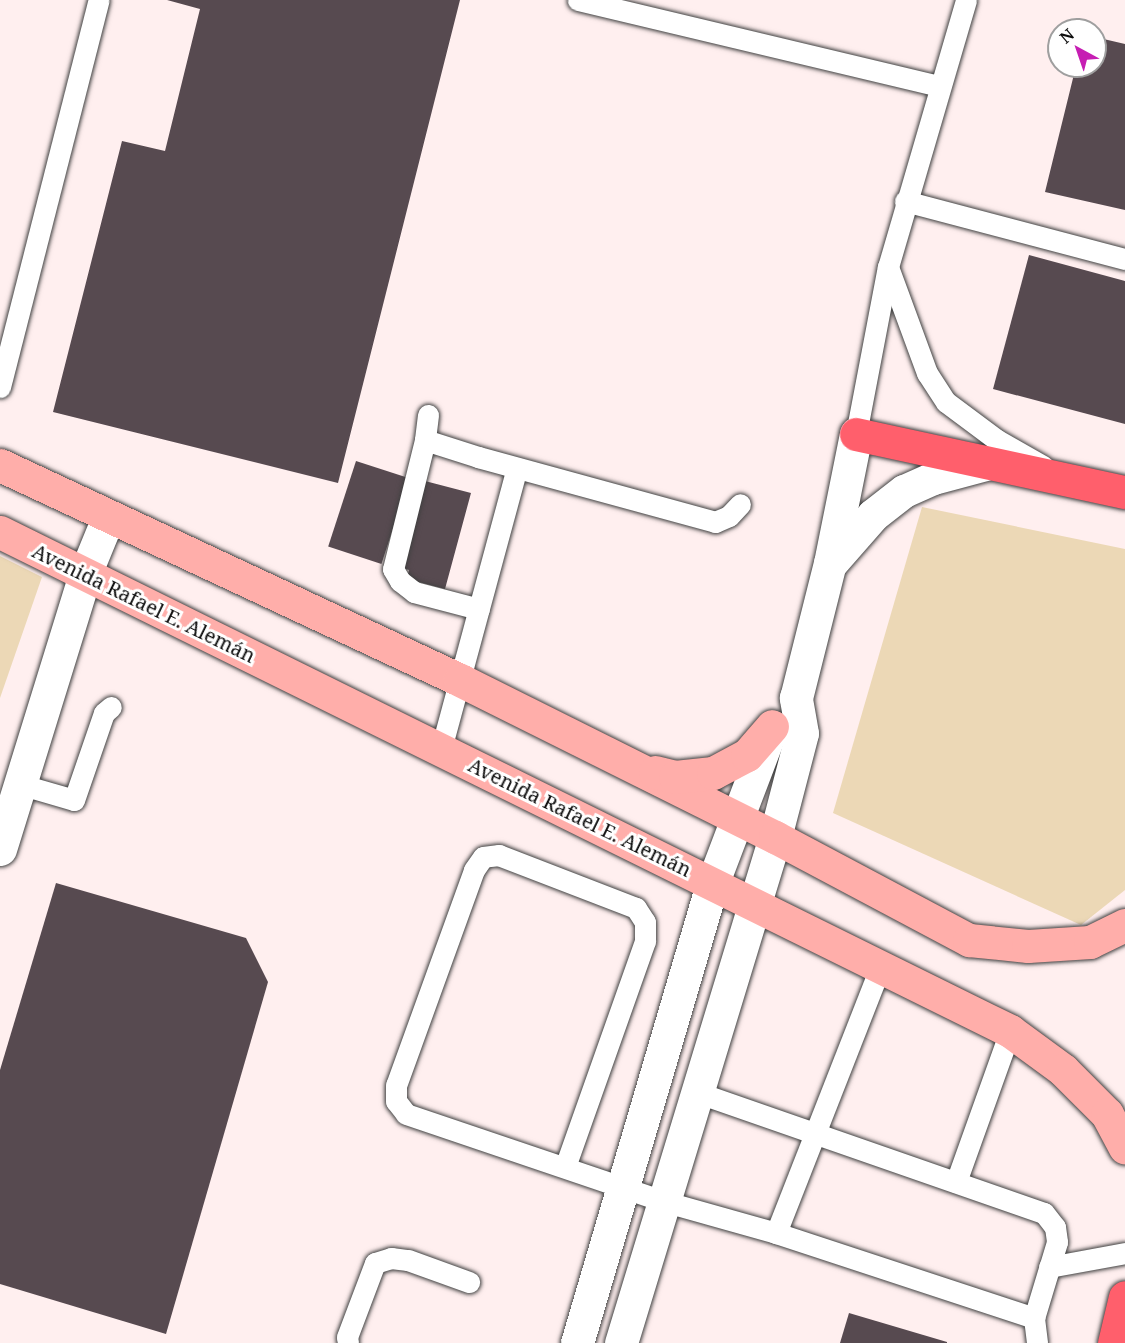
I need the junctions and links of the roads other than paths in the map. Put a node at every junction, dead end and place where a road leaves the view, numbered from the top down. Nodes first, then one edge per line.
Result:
1 (99, 0) edge
2 (578, 0) edge
3 (966, 0) edge
4 (940, 86) junction
5 (905, 201) junction
6 (1125, 259) edge
7 (888, 267) junction
8 (0, 387) edge
9 (428, 415) dead end
10 (856, 434) junction
11 (425, 440) junction
12 (989, 463) junction
13 (0, 465) edge
14 (517, 468) junction
15 (1067, 479) junction
16 (1115, 490) edge
17 (740, 504) dead end
18 (108, 518) junction
19 (0, 532) edge
20 (830, 563) junction
21 (85, 574) junction
22 (479, 609) junction
23 (460, 680) junction
24 (796, 698) junction
25 (111, 707) dead end
26 (772, 726) junction
27 (441, 749) junction
28 (637, 768) junction
29 (19, 784) junction
30 (734, 819) junction
31 (775, 837) junction
32 (0, 849) edge
33 (713, 882) junction
34 (756, 905) junction
35 (1125, 925) edge
36 (880, 968) junction
37 (1010, 1031) junction
38 (699, 1093) junction
39 (815, 1133) junction
40 (1125, 1148) edge
41 (565, 1167) junction
42 (956, 1182) junction
43 (624, 1186) junction
44 (666, 1202) junction
45 (776, 1233) junction
46 (1125, 1253) edge
47 (1049, 1267) junction
48 (469, 1282) dead end
49 (1125, 1297) edge
50 (1034, 1318) junction
51 (623, 1342) edge
52 (348, 1343) edge
53 (578, 1343) edge
54 (1037, 1343) edge
55 (1114, 1343) edge

1 - 8 lane
2 - 4 lane
3 - 4 lane
4 - 5 lane
5 - 6 lane
5 - 7 lane
7 - 10 lane
7 - 15 lane
9 - 11 lane
10 - 12 main road
10 - 20 street
11 - 14 lane
11 - 22 lane
12 - 15 main road
12 - 20 street
13 - 18 main road
14 - 17 lane
14 - 22 lane
15 - 16 main road
18 - 21 street
18 - 23 main road
19 - 21 main road, Avenida Rafael E. Alemán
20 - 24 street
21 - 27 main road, Avenida Rafael E. Alemán
21 - 29 street
22 - 23 lane
23 - 27 lane
23 - 28 main road
24 - 26 street
24 - 31 street
25 - 29 lane
26 - 28 main road
26 - 30 street
27 - 33 main road, Avenida Rafael E. Alemán
28 - 30 main road
29 - 32 street
30 - 31 main road
30 - 33 street
31 - 34 street
31 - 35 main road
33 - 34 main road, Avenida Rafael E. Alemán
33 - 43 street
34 - 36 main road, Avenida Rafael E. Alemán
34 - 38 street
36 - 37 main road, Avenida Rafael E. Alemán
36 - 39 lane
37 - 40 main road, Avenida Rafael E. Alemán
37 - 42 lane
38 - 39 lane
38 - 44 street
39 - 42 lane
39 - 45 lane
41 - 41 lane
41 - 43 lane
42 - 47 lane
43 - 44 lane
43 - 53 street
44 - 45 lane
44 - 51 street
45 - 50 lane
46 - 47 lane
47 - 50 lane
48 - 52 lane
49 - 55 main road
50 - 54 lane

